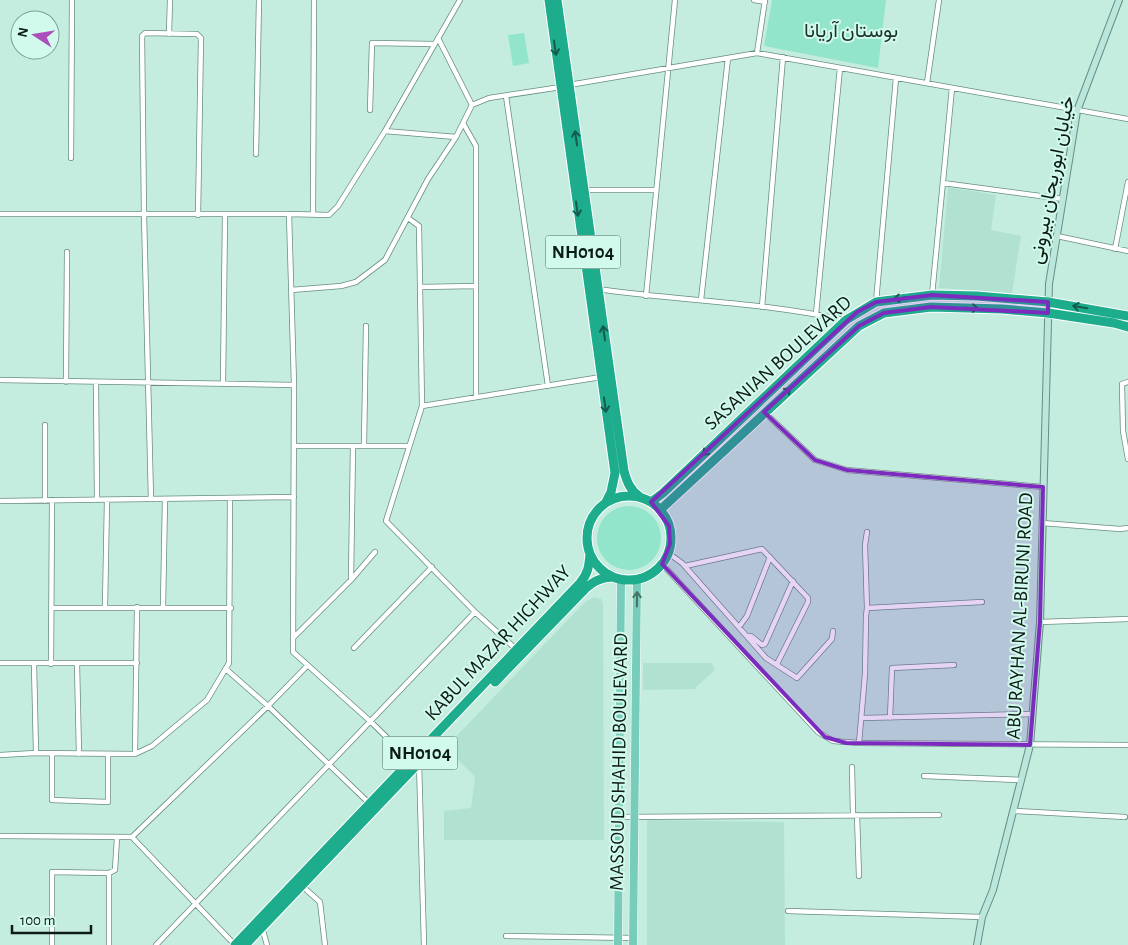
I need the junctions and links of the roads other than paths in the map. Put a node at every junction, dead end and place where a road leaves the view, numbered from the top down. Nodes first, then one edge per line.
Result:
1 (72, 0) edge
2 (170, 0) edge
3 (259, 0) edge
4 (314, 0) edge
5 (460, 0) edge
6 (549, 0) edge
7 (557, 0) edge
8 (675, 0) edge
9 (754, 0) edge
10 (939, 0) edge
11 (1119, 0) edge
12 (765, 1) edge
13 (169, 34) junction
14 (438, 38) junction
15 (434, 44) junction
16 (757, 53) junction
17 (783, 57) junction
18 (728, 58) junction
19 (840, 68) junction
20 (667, 69) junction
21 (896, 78) junction
22 (927, 84) junction
23 (565, 86) junction
24 (952, 88) junction
25 (506, 96) junction
26 (472, 105) junction
27 (370, 110) dead end
28 (1077, 111) junction
29 (1128, 119) edge
30 (463, 123) junction
31 (385, 131) junction
32 (456, 136) junction
33 (256, 154) dead end
34 (71, 158) dead end
35 (1128, 182) edge
36 (943, 183) junction
37 (584, 190) junction
38 (656, 190) junction
39 (1063, 199) junction
40 (0, 214) edge
41 (289, 214) junction
42 (313, 214) junction
43 (144, 215) junction
44 (198, 215) junction
45 (225, 215) junction
46 (408, 218) junction
47 (1057, 236) junction
48 (1115, 249) junction
49 (1128, 251) edge
50 (67, 252) dead end
51 (476, 286) junction
52 (420, 287) junction
53 (598, 289) junction
54 (292, 290) junction
55 (932, 295) junction
56 (646, 296) junction
57 (701, 300) junction
58 (876, 302) junction
59 (1048, 302) junction
60 (762, 307) junction
61 (1048, 313) junction
62 (816, 314) junction
63 (1128, 316) edge
64 (846, 320) junction
65 (366, 326) dead end
66 (1128, 327) edge
67 (601, 377) junction
68 (0, 380) edge
69 (66, 382) junction
70 (1128, 382) edge
71 (96, 383) junction
72 (149, 383) junction
73 (223, 384) junction
74 (294, 385) junction
75 (548, 386) junction
76 (476, 397) junction
77 (422, 406) junction
78 (764, 412) junction
79 (45, 425) dead end
80 (364, 445) junction
81 (294, 446) junction
82 (353, 446) junction
83 (409, 446) junction
84 (1128, 458) edge
85 (1044, 487) junction
86 (294, 497) junction
87 (640, 497) junction
88 (230, 498) junction
89 (151, 499) junction
90 (165, 499) junction
91 (45, 500) junction
92 (52, 500) junction
93 (97, 500) junction
94 (108, 500) junction
95 (0, 501) edge
96 (606, 502) junction
97 (651, 502) junction
98 (660, 510) junction
99 (1042, 523) junction
100 (1128, 528) edge
101 (867, 532) dead end
102 (375, 552) dead end
103 (668, 553) junction
104 (590, 554) junction
105 (770, 557) junction
106 (662, 564) junction
107 (685, 566) junction
108 (432, 567) junction
109 (616, 578) junction
110 (637, 579) junction
111 (351, 580) junction
112 (792, 581) junction
113 (982, 602) dead end
114 (105, 607) junction
115 (137, 607) junction
116 (163, 607) junction
117 (52, 608) junction
118 (231, 608) junction
119 (867, 608) junction
120 (475, 612) junction
121 (554, 616) junction
122 (1128, 619) edge
123 (1040, 622) junction
124 (740, 627) junction
125 (833, 631) dead end
126 (746, 636) junction
127 (293, 638) junction
128 (354, 648) dead end
129 (517, 650) junction
130 (0, 663) edge
131 (137, 663) junction
132 (34, 664) junction
133 (51, 664) junction
134 (77, 664) junction
135 (776, 664) junction
136 (954, 665) dead end
137 (307, 666) junction
138 (227, 670) junction
139 (268, 706) junction
140 (1033, 714) junction
141 (862, 718) junction
142 (890, 718) junction
143 (370, 721) junction
144 (859, 743) junction
145 (1030, 745) junction
146 (1128, 745) edge
147 (36, 753) junction
148 (52, 754) junction
149 (79, 754) junction
150 (108, 754) junction
151 (135, 754) junction
152 (0, 755) edge
153 (416, 762) junction
154 (329, 766) junction
155 (852, 767) dead end
156 (924, 776) dead end
157 (1021, 780) junction
158 (370, 805) junction
159 (1014, 810) junction
160 (855, 815) junction
161 (939, 815) dead end
162 (634, 816) junction
163 (619, 817) junction
164 (1125, 817) dead end
165 (0, 836) edge
166 (132, 837) junction
167 (117, 838) junction
168 (110, 873) junction
169 (859, 876) dead end
170 (302, 886) junction
171 (196, 905) junction
172 (788, 911) dead end
173 (982, 917) junction
174 (262, 928) junction
175 (506, 936) dead end
176 (618, 941) edge
177 (633, 941) edge
178 (52, 945) edge
179 (109, 945) edge
180 (156, 945) edge
181 (235, 945) edge
182 (245, 945) edge
183 (267, 945) edge
184 (325, 945) edge
185 (424, 945) edge
186 (977, 945) edge

1 - 34 street
2 - 13 street
3 - 33 street
4 - 42 street
5 - 14 street
6 -> 23 highway, NH0104
7 - 23 highway, NH0104
8 - 20 street
9 - 12 street
10 - 22 street
11 - 28 street, خیابان ابوریحان بیرونی
12 - 16 street
13 - 43 street
13 - 44 street
14 - 15 street
14 - 26 street
15 - 27 street
15 - 31 street
16 - 17 street
16 - 18 street
17 - 19 street
17 - 60 street
18 - 20 street
18 - 57 street
19 - 21 street
19 - 62 street
20 - 23 street
20 - 38 street
21 - 22 street
21 - 58 street
22 - 24 street
23 - 25 street
37 -> 23 highway, NH0104
23 -> 67 highway, NH0104
24 - 28 street
24 - 36 street
25 - 26 street
25 - 75 street
26 - 30 street
28 - 29 street
28 - 39 street, خیابان ابوریحان بیرونی
30 - 32 street
30 - 51 street
31 - 32 street
31 - 42 street
32 - 46 street
35 - 48 street
36 - 39 street
36 - 55 street
37 - 38 street
37 - 53 highway, NH0104
38 - 56 street
39 - 47 street, خیابان ابوریحان بیرونی
40 - 43 street
41 - 42 street
41 - 45 street
41 - 54 street
43 - 44 street
43 - 72 street
44 - 45 street
45 - 73 street
46 - 52 street
46 - 54 street
47 - 48 street
47 - 59 street, خیابان ابوریحان بیرونی
48 - 49 street
50 - 69 street
51 - 52 street
51 - 76 street
52 - 77 street
53 - 56 street
87 -> 53 highway, NH0104
54 - 74 street
55 -> 58 highway, SASANIAN BOULEVARD
55 - 59 highway, SASANIAN BOULEVARD
56 - 57 street
57 - 60 street
58 - 64 highway, SASANIAN BOULEVARD
59 - 61 street, خیابان ابوریحان بیرونی
63 -> 59 highway, SASANIAN BOULEVARD
60 - 62 street
61 - 66 highway, SASANIAN BOULEVARD
78 -> 61 highway, SASANIAN BOULEVARD
61 - 85 street, ABU RAYHAN AL-BIRUNI ROAD
62 - 64 street
64 -> 97 highway, SASANIAN BOULEVARD
65 - 80 street
67 - 75 street
67 -> 96 highway, NH0104
68 - 69 street
69 - 71 street
70 - 84 street
71 - 72 street
71 - 93 street
72 - 73 street
72 - 89 street
73 - 74 street
74 - 81 street
75 - 76 street
76 - 77 street
77 - 83 street
78 - 85 street
78 - 98 highway, SASANIAN BOULEVARD
79 - 91 street
80 - 82 street
80 - 83 street
81 - 82 street
81 - 86 street
82 - 111 street
83 - 108 street
85 - 99 street, ABU RAYHAN AL-BIRUNI ROAD
86 - 88 street
86 - 127 street
87 - 96 highway, NH0104
87 - 97 highway, NH0104
88 - 90 street
88 - 118 street
89 - 90 street
89 - 94 street
90 - 116 street
91 - 92 street
91 - 95 street
92 - 93 street
92 - 117 street
93 - 94 street
94 - 114 street
96 - 104 highway, NH0104
97 - 98 highway, NH0104
98 - 103 highway, NH0104
99 - 100 street
99 - 123 street, ABU RAYHAN AL-BIRUNI ROAD
101 - 119 street
102 - 111 street
103 - 106 highway, NH0104
103 - 107 street
104 - 109 highway
104 - 121 highway, KABUL MAZAR HIGHWAY / NH0104
105 - 107 street
105 - 112 street
105 - 124 street
106 - 110 highway, NH0104
106 - 144 street
107 - 124 street
108 - 120 street
108 - 128 street
109 - 110 highway, NH0104
109 - 121 highway, KABUL MAZAR HIGHWAY / NH0104
109 - 163 main road, MASSOUD SHAHID BOULEVARD
162 -> 110 main road, MASSOUD SHAHID BOULEVARD
111 - 127 street
112 - 126 street
112 - 135 street
113 - 119 street
114 - 115 street
114 - 117 street
115 - 116 street
115 - 131 street
116 - 118 street
117 - 133 street
118 - 138 street
119 - 141 street
120 - 129 street
120 - 143 street
121 - 129 highway, KABUL MAZAR HIGHWAY / NH0104
121 - 153 highway, KABUL MAZAR HIGHWAY / NH0104
122 - 123 street
123 - 140 street, ABU RAYHAN AL-BIRUNI ROAD
124 - 126 street
125 - 135 street
126 - 135 street
127 - 137 street
129 - 153 highway, KABUL MAZAR HIGHWAY / NH0104
130 - 132 street
131 - 134 street
131 - 151 street
132 - 133 street
132 - 147 street
133 - 134 street
134 - 149 street
136 - 142 street
137 - 139 street
137 - 143 street
138 - 139 street
138 - 151 street
139 - 154 street
139 - 166 street
140 - 142 street
140 - 145 street, ABU RAYHAN AL-BIRUNI ROAD
141 - 142 street
141 - 144 street
143 - 153 street
143 - 154 street
144 - 145 street
145 - 146 street
145 - 157 street, ABU RAYHAN AL-BIRUNI ROAD
147 - 148 street
147 - 152 street
148 - 149 street
148 - 150 street
149 - 150 street
150 - 151 street
153 - 158 highway, KABUL MAZAR HIGHWAY / NH0104
153 - 170 highway, KABUL MAZAR HIGHWAY / NH0104
153 - 185 street
154 - 158 street
154 - 171 street
155 - 160 street
156 - 157 street
157 - 159 street, ABU RAYHAN AL-BIRUNI ROAD
158 - 181 highway, KABUL MAZAR HIGHWAY / NH0104
159 - 164 street
159 - 173 street, ABU RAYHAN AL-BIRUNI ROAD
160 - 161 street
160 - 162 street
160 - 169 street
162 - 163 street
162 - 177 main road, MASSOUD SHAHID BOULEVARD
163 - 176 main road, MASSOUD SHAHID BOULEVARD
165 - 167 street
166 - 167 street
166 - 171 street
167 - 168 street
168 - 178 street
168 - 179 street
170 - 174 highway, KABUL MAZAR HIGHWAY / NH0104
170 - 184 street
171 - 180 street
171 - 181 street
172 - 173 street
173 - 186 street, ABU RAYHAN AL-BIRUNI ROAD
174 - 182 highway, KABUL MAZAR HIGHWAY / NH0104
174 - 183 street
175 - 176 street
176 - 177 street

